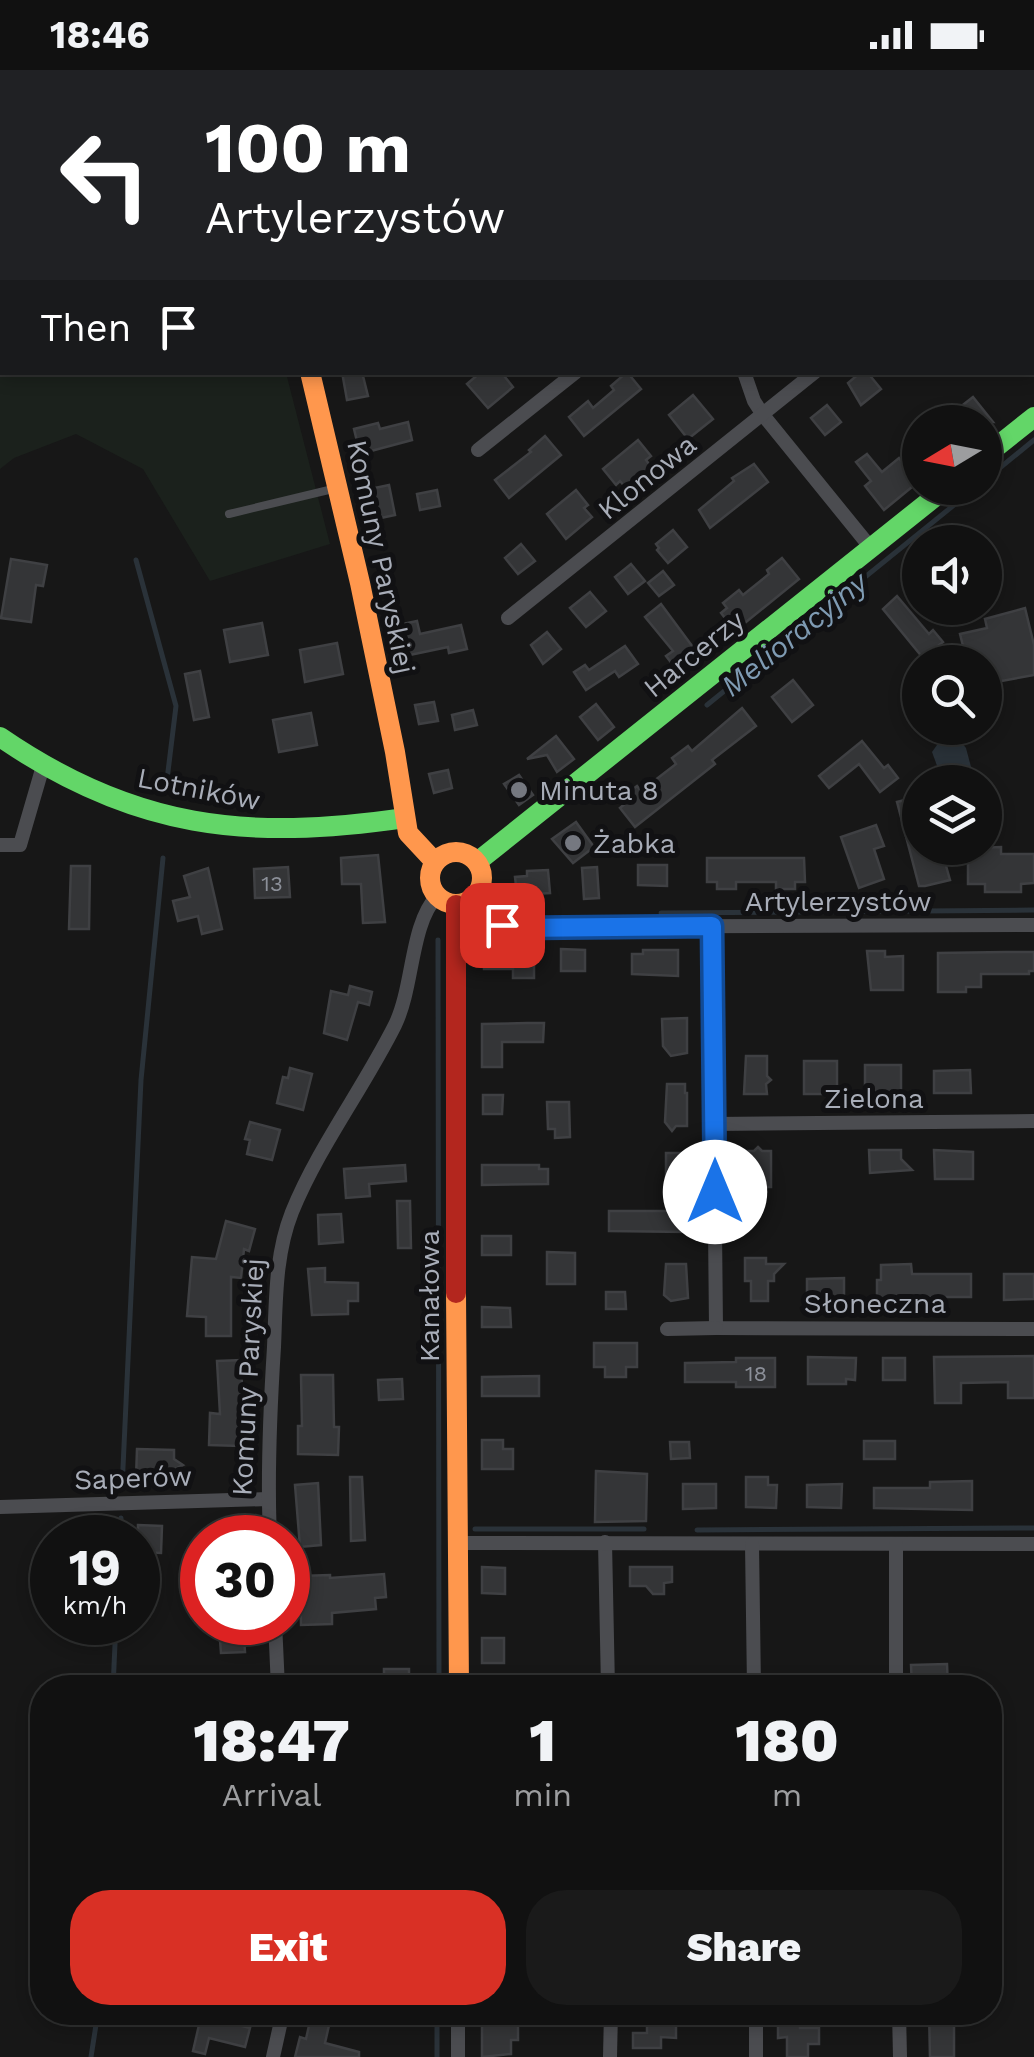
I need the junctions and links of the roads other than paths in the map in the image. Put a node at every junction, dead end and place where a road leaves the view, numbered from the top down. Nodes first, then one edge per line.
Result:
1 (311, 375) edge
2 (572, 375) edge
3 (745, 375) edge
4 (811, 375) edge
5 (763, 415) junction
6 (1034, 417) edge
7 (1002, 442) edge
8 (478, 450) dead end
9 (338, 487) junction
10 (925, 505) edge
11 (229, 514) dead end
12 (871, 548) junction
13 (508, 618) dead end
14 (0, 737) edge
15 (43, 766) junction
16 (405, 818) junction
17 (0, 845) edge
18 (435, 862) junction
19 (477, 862) junction
20 (456, 899) junction
21 (1034, 925) edge
22 (712, 926) junction
23 (1034, 1121) edge
24 (715, 1124) junction
25 (667, 1328) dead end
26 (716, 1328) junction
27 (1034, 1329) edge
28 (268, 1499) junction
29 (0, 1507) edge
30 (269, 1515) edge
31 (605, 1542) junction
32 (456, 1543) junction
33 (752, 1544) junction
34 (896, 1544) junction
35 (1034, 1544) edge
36 (276, 1645) edge
37 (277, 1675) edge
38 (458, 1675) edge
39 (608, 1675) edge
40 (754, 1675) edge
41 (896, 1675) edge
42 (280, 2025) edge
43 (458, 2025) edge
44 (610, 2025) edge
45 (756, 2025) edge
46 (900, 2025) edge
47 (272, 2057) edge
48 (458, 2057) edge
49 (610, 2057) edge
50 (756, 2057) edge
51 (900, 2057) edge

1 - 9 street, Komuny Paryskiej
2 - 8 street
3 - 5 street
4 - 5 street, Klonowa
5 - 12 street
5 - 13 street, Klonowa
6 - 7 street
9 - 11 lane
9 - 16 street, Komuny Paryskiej
10 - 12 street, Harcerzy
12 - 19 street, Harcerzy
14 - 15 street, Lotników
15 - 16 street, Lotników
15 - 17 street
16 - 18 street, Komuny Paryskiej
18 - 19 street
18 - 20 street
19 - 20 street
20 - 22 street, Artylerzystów
20 - 28 street, Komuny Paryskiej
20 - 32 street, Kanałowa
21 - 22 street, Artylerzystów
22 - 24 street
23 - 24 street, Zielona
24 - 26 street
25 - 26 street, Słoneczna
26 - 27 street, Słoneczna
28 - 29 street, Saperów
28 - 30 street, Komuny Paryskiej
31 - 32 street
31 - 33 street
31 - 39 street
32 - 38 street, Kanałowa
33 - 34 street
33 - 40 street
34 - 35 street
34 - 41 street
36 - 37 street
42 - 47 street
43 - 48 street
44 - 49 street
45 - 50 street
46 - 51 street

